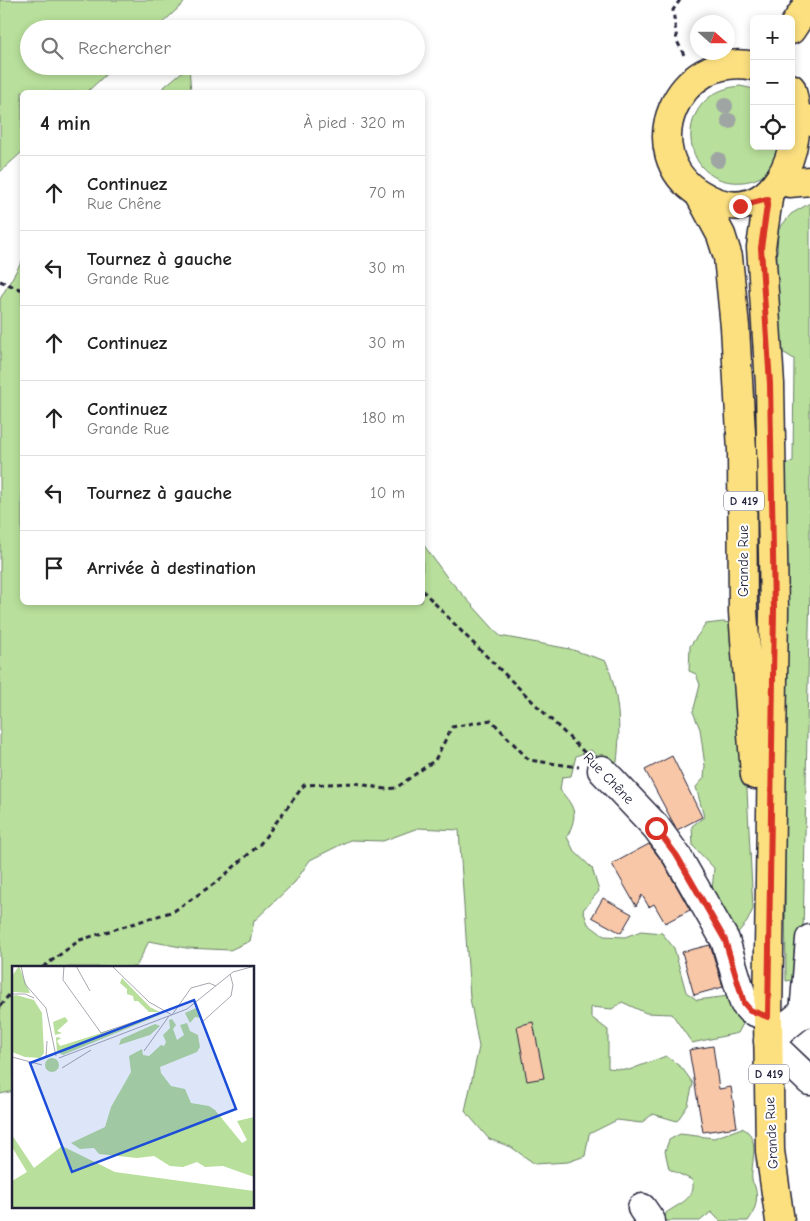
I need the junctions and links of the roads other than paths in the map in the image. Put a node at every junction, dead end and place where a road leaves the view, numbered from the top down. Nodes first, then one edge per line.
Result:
1 (810, 1) edge
2 (795, 24) edge
3 (750, 66) edge
4 (795, 93) edge
5 (809, 120) edge
6 (789, 188) edge
7 (699, 194) junction
8 (602, 770) road end
9 (763, 812) junction
10 (810, 939) edge
11 (807, 1010) edge
12 (768, 1029) junction
13 (810, 1081) edge
14 (780, 1221) edge

1 - 2 main road
3 - 7 main road
4 - 5 main road
5 - 6 main road
6 - 7 main road
6 - 9 main road, D 419
7 - 9 main road, Grande Rue / D 419
8 - 12 street, Rue Chêne
9 - 12 main road, Grande Rue / D 419
10 - 11 street
11 - 12 street
12 - 13 street, Rue Chêne
12 - 14 main road, Grande Rue / D 419

